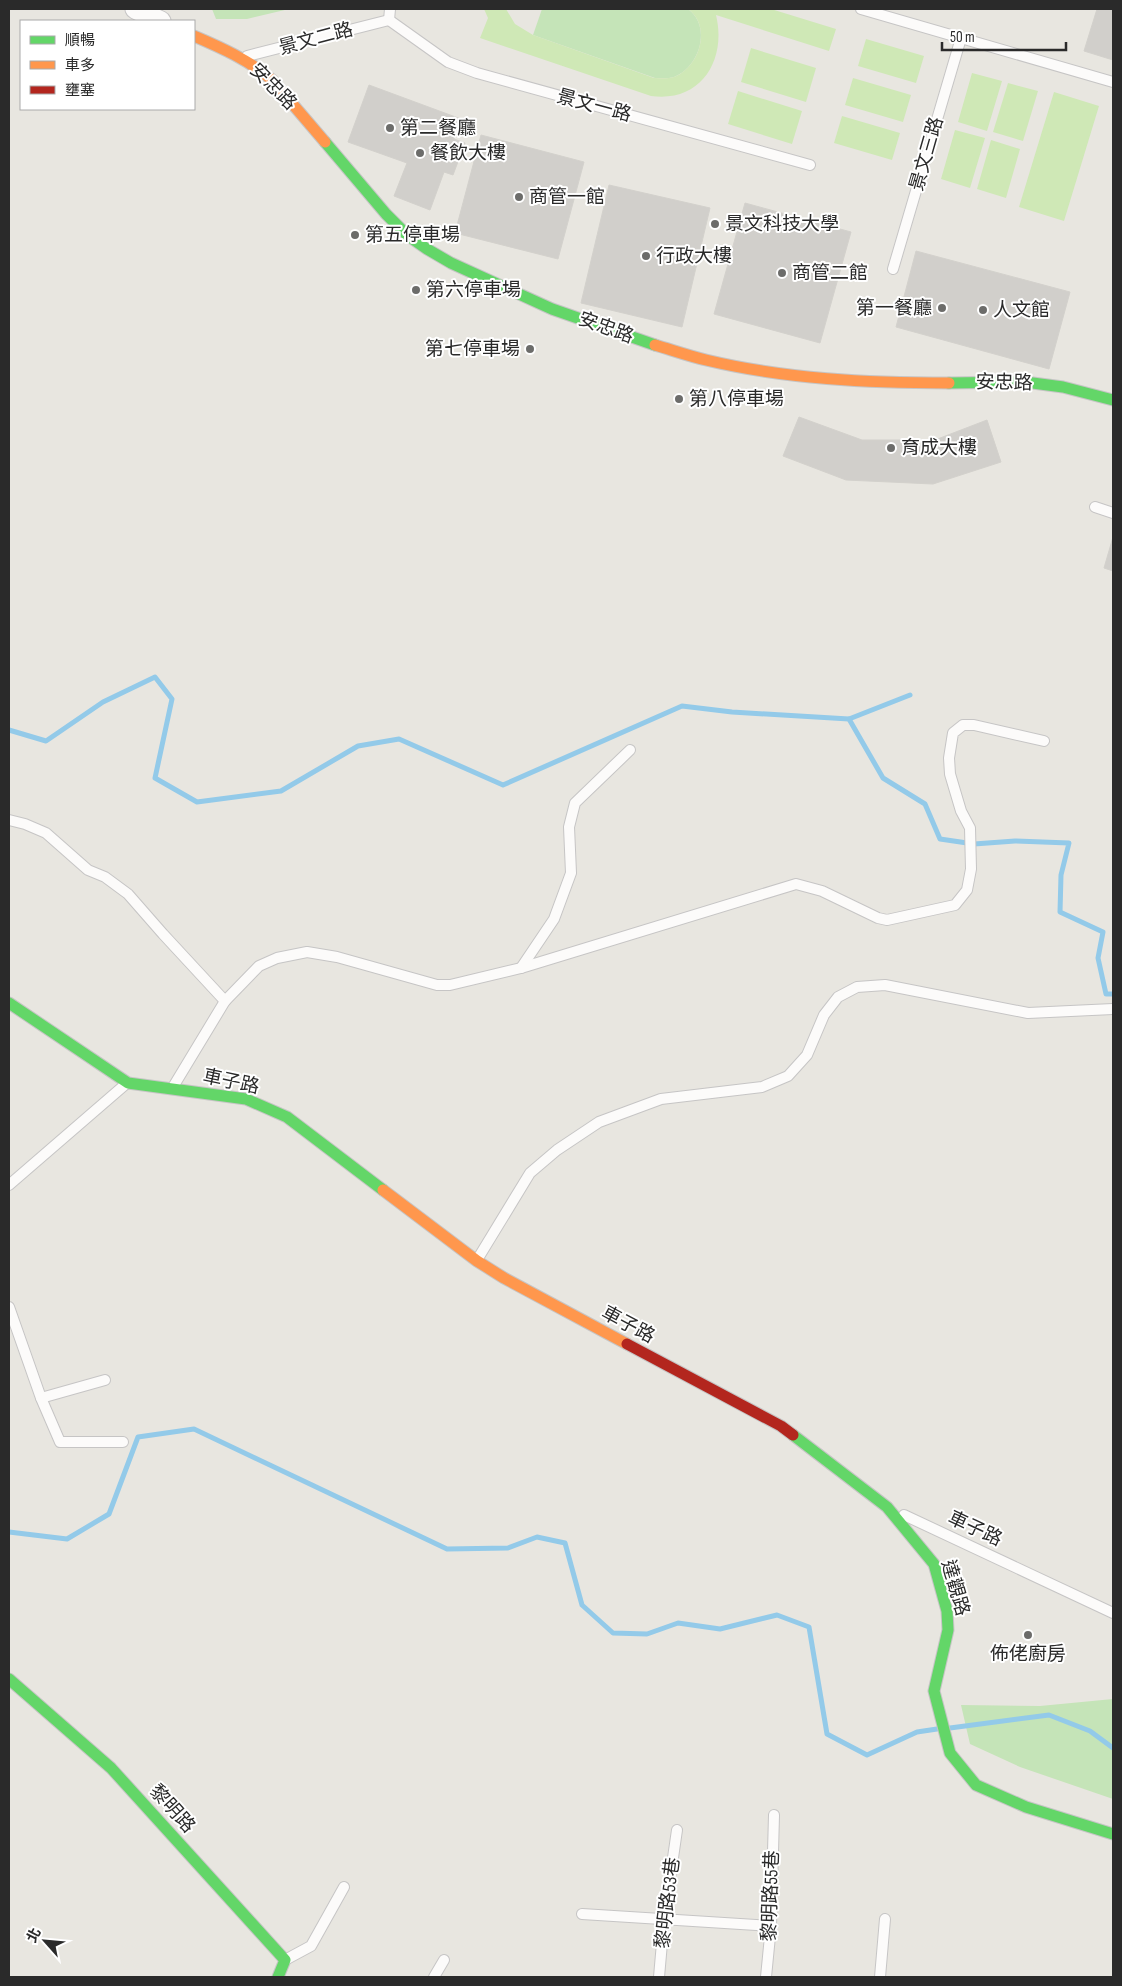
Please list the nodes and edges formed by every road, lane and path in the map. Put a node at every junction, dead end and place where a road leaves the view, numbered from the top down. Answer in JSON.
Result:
{"nodes":[{"id":1,"x":135,"y":9,"type":"edge"},
{"id":2,"x":390,"y":9,"type":"edge"},
{"id":3,"x":861,"y":9,"type":"edge"},
{"id":4,"x":159,"y":20,"type":"edge"},
{"id":5,"x":389,"y":20,"type":"junction"},
{"id":6,"x":195,"y":36,"type":"edge"},
{"id":7,"x":960,"y":38,"type":"junction"},
{"id":8,"x":243,"y":57,"type":"junction"},
{"id":9,"x":1113,"y":82,"type":"edge"},
{"id":10,"x":810,"y":165,"type":"dead end"},
{"id":11,"x":893,"y":269,"type":"dead end"},
{"id":12,"x":1113,"y":400,"type":"edge"},
{"id":13,"x":1095,"y":507,"type":"dead end"},
{"id":14,"x":1113,"y":512,"type":"edge"},
{"id":15,"x":1044,"y":741,"type":"dead end"},
{"id":16,"x":630,"y":750,"type":"dead end"},
{"id":17,"x":9,"y":820,"type":"edge"},
{"id":18,"x":521,"y":968,"type":"junction"},
{"id":19,"x":225,"y":1001,"type":"junction"},
{"id":20,"x":9,"y":1003,"type":"edge"},
{"id":21,"x":1113,"y":1009,"type":"edge"},
{"id":22,"x":128,"y":1083,"type":"junction"},
{"id":23,"x":173,"y":1088,"type":"junction"},
{"id":24,"x":9,"y":1185,"type":"edge"},
{"id":25,"x":477,"y":1261,"type":"junction"},
{"id":26,"x":9,"y":1307,"type":"edge"},
{"id":27,"x":105,"y":1380,"type":"dead end"},
{"id":28,"x":41,"y":1398,"type":"junction"},
{"id":29,"x":123,"y":1442,"type":"dead end"},
{"id":30,"x":887,"y":1507,"type":"junction"},
{"id":31,"x":1113,"y":1613,"type":"edge"},
{"id":32,"x":9,"y":1679,"type":"edge"},
{"id":33,"x":774,"y":1815,"type":"dead end"},
{"id":34,"x":678,"y":1830,"type":"dead end"},
{"id":35,"x":1113,"y":1834,"type":"edge"},
{"id":36,"x":344,"y":1887,"type":"dead end"},
{"id":37,"x":582,"y":1914,"type":"dead end"},
{"id":38,"x":885,"y":1919,"type":"dead end"},
{"id":39,"x":664,"y":1920,"type":"junction"},
{"id":40,"x":770,"y":1926,"type":"junction"},
{"id":41,"x":285,"y":1960,"type":"junction"},
{"id":42,"x":444,"y":1960,"type":"dead end"},
{"id":43,"x":278,"y":1977,"type":"edge"},
{"id":44,"x":434,"y":1977,"type":"edge"},
{"id":45,"x":659,"y":1977,"type":"edge"},
{"id":46,"x":766,"y":1977,"type":"edge"},
{"id":47,"x":880,"y":1977,"type":"edge"}],
"edges":[{"from":1,"to":4,"type":"street"},
{"from":2,"to":5,"type":"lane"},
{"from":3,"to":7,"type":"lane"},
{"from":5,"to":8,"type":"lane","name":"景文二路"},
{"from":5,"to":10,"type":"lane","name":"景文一路"},
{"from":6,"to":8,"type":"street","name":"安忠路"},
{"from":7,"to":9,"type":"lane"},
{"from":7,"to":11,"type":"lane","name":"景文三路"},
{"from":8,"to":12,"type":"street","name":"安忠路"},
{"from":13,"to":14,"type":"lane"},
{"from":15,"to":18,"type":"lane"},
{"from":16,"to":18,"type":"lane"},
{"from":17,"to":19,"type":"lane"},
{"from":18,"to":19,"type":"lane"},
{"from":19,"to":23,"type":"lane"},
{"from":20,"to":22,"type":"street","name":"車子路"},
{"from":21,"to":25,"type":"lane"},
{"from":22,"to":23,"type":"street","name":"車子路"},
{"from":22,"to":24,"type":"lane"},
{"from":23,"to":25,"type":"street","name":"車子路"},
{"from":25,"to":30,"type":"street","name":"車子路"},
{"from":26,"to":28,"type":"lane"},
{"from":27,"to":28,"type":"lane"},
{"from":28,"to":29,"type":"lane"},
{"from":30,"to":31,"type":"lane","name":"車子路"},
{"from":30,"to":35,"type":"street","name":"達觀路"},
{"from":32,"to":41,"type":"street","name":"黎明路"},
{"from":33,"to":40,"type":"lane","name":"黎明路55巷"},
{"from":34,"to":39,"type":"lane","name":"黎明路53巷"},
{"from":36,"to":41,"type":"lane"},
{"from":37,"to":39,"type":"lane"},
{"from":38,"to":47,"type":"lane"},
{"from":39,"to":40,"type":"lane"},
{"from":39,"to":45,"type":"lane","name":"黎明路53巷"},
{"from":40,"to":46,"type":"lane","name":"黎明路55巷"},
{"from":41,"to":43,"type":"street"},
{"from":42,"to":44,"type":"lane"}]}
